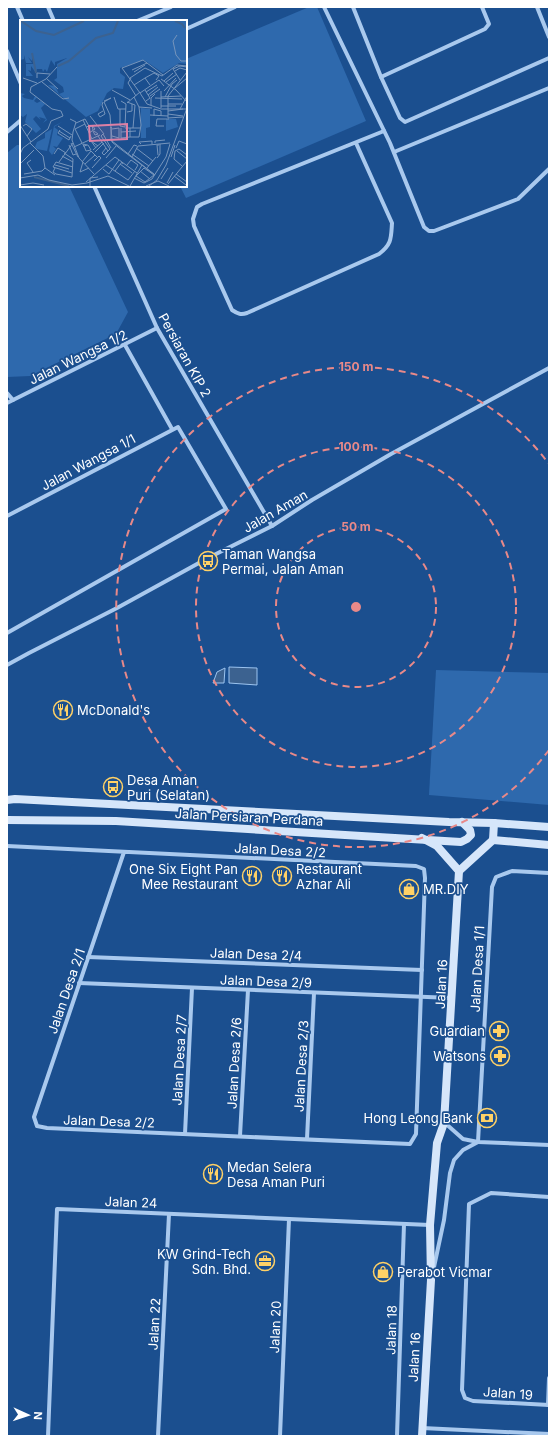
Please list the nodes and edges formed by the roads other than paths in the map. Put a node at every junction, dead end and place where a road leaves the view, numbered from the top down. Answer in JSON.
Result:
{"nodes":[{"id":1,"x":18,"y":7,"type":"edge"},
{"id":2,"x":48,"y":7,"type":"edge"},
{"id":3,"x":171,"y":7,"type":"edge"},
{"id":4,"x":235,"y":7,"type":"edge"},
{"id":5,"x":324,"y":7,"type":"edge"},
{"id":6,"x":353,"y":7,"type":"edge"},
{"id":7,"x":482,"y":7,"type":"edge"},
{"id":8,"x":536,"y":7,"type":"edge"},
{"id":9,"x":23,"y":20,"type":"edge"},
{"id":10,"x":54,"y":20,"type":"edge"},
{"id":11,"x":139,"y":20,"type":"edge"},
{"id":12,"x":187,"y":29,"type":"edge"},
{"id":13,"x":549,"y":37,"type":"edge"},
{"id":14,"x":7,"y":51,"type":"edge"},
{"id":15,"x":549,"y":58,"type":"edge"},
{"id":16,"x":381,"y":77,"type":"junction"},
{"id":17,"x":20,"y":82,"type":"edge"},
{"id":18,"x":549,"y":88,"type":"edge"},
{"id":19,"x":20,"y":121,"type":"edge"},
{"id":20,"x":384,"y":131,"type":"junction"},
{"id":21,"x":7,"y":132,"type":"edge"},
{"id":22,"x":356,"y":143,"type":"junction"},
{"id":23,"x":394,"y":152,"type":"junction"},
{"id":24,"x":549,"y":169,"type":"edge"},
{"id":25,"x":94,"y":187,"type":"edge"},
{"id":26,"x":157,"y":328,"type":"junction"},
{"id":27,"x":125,"y":345,"type":"junction"},
{"id":28,"x":549,"y":368,"type":"edge"},
{"id":29,"x":7,"y":393,"type":"edge"},
{"id":30,"x":13,"y":400,"type":"junction"},
{"id":31,"x":7,"y":403,"type":"edge"},
{"id":32,"x":172,"y":429,"type":"junction"},
{"id":33,"x":7,"y":516,"type":"edge"},
{"id":34,"x":272,"y":526,"type":"junction"},
{"id":35,"x":7,"y":633,"type":"edge"},
{"id":36,"x":7,"y":665,"type":"edge"},
{"id":37,"x":10,"y":799,"type":"edge"},
{"id":38,"x":7,"y":820,"type":"edge"},
{"id":39,"x":462,"y":822,"type":"junction"},
{"id":40,"x":494,"y":823,"type":"junction"},
{"id":41,"x":549,"y":827,"type":"edge"},
{"id":42,"x":422,"y":838,"type":"junction"},
{"id":43,"x":493,"y":840,"type":"junction"},
{"id":44,"x":549,"y":845,"type":"edge"},
{"id":45,"x":7,"y":846,"type":"edge"},
{"id":46,"x":124,"y":852,"type":"junction"},
{"id":47,"x":459,"y":871,"type":"junction"},
{"id":48,"x":549,"y":873,"type":"edge"},
{"id":49,"x":88,"y":957,"type":"junction"},
{"id":50,"x":422,"y":970,"type":"junction"},
{"id":51,"x":79,"y":983,"type":"junction"},
{"id":52,"x":192,"y":988,"type":"junction"},
{"id":53,"x":248,"y":990,"type":"junction"},
{"id":54,"x":314,"y":993,"type":"junction"},
{"id":55,"x":421,"y":997,"type":"junction"},
{"id":56,"x":452,"y":998,"type":"junction"},
{"id":57,"x":444,"y":1123,"type":"junction"},
{"id":58,"x":47,"y":1128,"type":"joint"},
{"id":59,"x":185,"y":1134,"type":"junction"},
{"id":60,"x":240,"y":1136,"type":"junction"},
{"id":61,"x":307,"y":1139,"type":"junction"},
{"id":62,"x":478,"y":1142,"type":"junction"},
{"id":63,"x":549,"y":1145,"type":"edge"},
{"id":64,"x":549,"y":1197,"type":"edge"},
{"id":65,"x":169,"y":1214,"type":"junction"},
{"id":66,"x":289,"y":1219,"type":"junction"},
{"id":67,"x":404,"y":1224,"type":"junction"},
{"id":68,"x":430,"y":1225,"type":"junction"},
{"id":69,"x":431,"y":1280,"type":"junction"},
{"id":70,"x":549,"y":1378,"type":"edge"},
{"id":71,"x":548,"y":1405,"type":"edge"},
{"id":72,"x":422,"y":1432,"type":"edge"},
{"id":73,"x":549,"y":1434,"type":"edge"},
{"id":74,"x":48,"y":1436,"type":"edge"},
{"id":75,"x":158,"y":1436,"type":"edge"},
{"id":76,"x":280,"y":1436,"type":"edge"},
{"id":77,"x":397,"y":1436,"type":"edge"}],
"edges":[{"from":1,"to":9,"type":"street"},
{"from":2,"to":10,"type":"street"},
{"from":3,"to":11,"type":"street"},
{"from":4,"to":12,"type":"street"},
{"from":5,"to":20,"type":"street"},
{"from":6,"to":16,"type":"street"},
{"from":7,"to":16,"type":"street"},
{"from":8,"to":13,"type":"street"},
{"from":14,"to":17,"type":"street"},
{"from":15,"to":16,"type":"street"},
{"from":18,"to":23,"type":"street"},
{"from":19,"to":21,"type":"street"},
{"from":20,"to":22,"type":"street"},
{"from":20,"to":23,"type":"street"},
{"from":22,"to":22,"type":"street"},
{"from":23,"to":24,"type":"street"},
{"from":25,"to":26,"type":"street","name":"Persiaran KIP 2"},
{"from":26,"to":27,"type":"street","name":"Jalan Wangsa 1/2"},
{"from":26,"to":34,"type":"street","name":"Persiaran KIP 2"},
{"from":27,"to":30,"type":"street","name":"Jalan Wangsa 1/2"},
{"from":27,"to":32,"type":"street"},
{"from":28,"to":34,"type":"street","name":"Jalan Aman"},
{"from":29,"to":30,"type":"street"},
{"from":30,"to":31,"type":"street","name":"Jalan Wangsa 1/2"},
{"from":32,"to":33,"type":"street","name":"Jalan Wangsa 1/1"},
{"from":32,"to":35,"type":"street","name":"Jalan Wangsa 1/1"},
{"from":34,"to":36,"type":"street","name":"Jalan Aman"},
{"from":37,"to":39,"type":"main road","name":"Jalan Persiaran Perdana"},
{"from":38,"to":42,"type":"main road","name":"Jalan Persiaran Perdana"},
{"from":39,"to":40,"type":"main road","name":"Jalan Persiaran Perdana"},
{"from":39,"to":42,"type":"main road","name":"Jalan Persiaran Perdana"},
{"from":40,"to":41,"type":"main road","name":"Jalan Persiaran Perdana"},
{"from":40,"to":43,"type":"main road"},
{"from":42,"to":47,"type":"main road"},
{"from":43,"to":44,"type":"main road"},
{"from":43,"to":47,"type":"main road"},
{"from":45,"to":46,"type":"street","name":"Jalan Desa 2/2"},
{"from":46,"to":49,"type":"street","name":"Jalan Desa 2/1"},
{"from":46,"to":50,"type":"street","name":"Jalan Desa 2/2"},
{"from":47,"to":56,"type":"main road","name":"Jalan 16"},
{"from":48,"to":62,"type":"street","name":"Jalan Desa 1/1"},
{"from":49,"to":50,"type":"street","name":"Jalan Desa 2/4"},
{"from":49,"to":51,"type":"street","name":"Jalan Desa 2/1"},
{"from":50,"to":55,"type":"street","name":"Jalan Desa 2/2"},
{"from":51,"to":52,"type":"street","name":"Jalan Desa 2/9"},
{"from":51,"to":58,"type":"street","name":"Jalan Desa 2/1"},
{"from":52,"to":53,"type":"street","name":"Jalan Desa 2/9"},
{"from":52,"to":59,"type":"street","name":"Jalan Desa 2/7"},
{"from":53,"to":54,"type":"street","name":"Jalan Desa 2/9"},
{"from":53,"to":60,"type":"street","name":"Jalan Desa 2/6"},
{"from":54,"to":55,"type":"street","name":"Jalan Desa 2/9"},
{"from":54,"to":61,"type":"street","name":"Jalan Desa 2/3"},
{"from":55,"to":56,"type":"street","name":"Jalan Desa 2/9"},
{"from":55,"to":61,"type":"street","name":"Jalan Desa 2/2"},
{"from":56,"to":57,"type":"main road","name":"Jalan 16"},
{"from":57,"to":62,"type":"street"},
{"from":57,"to":68,"type":"main road","name":"Jalan 16"},
{"from":58,"to":59,"type":"street","name":"Jalan Desa 2/2"},
{"from":59,"to":60,"type":"street","name":"Jalan Desa 2/2"},
{"from":60,"to":61,"type":"street","name":"Jalan Desa 2/2"},
{"from":62,"to":63,"type":"street"},
{"from":62,"to":69,"type":"street","name":"Jalan 16"},
{"from":64,"to":71,"type":"street","name":"Jalan 19"},
{"from":65,"to":66,"type":"street","name":"Jalan 24"},
{"from":65,"to":74,"type":"street","name":"Jalan 24"},
{"from":65,"to":75,"type":"street","name":"Jalan 22"},
{"from":66,"to":67,"type":"street","name":"Jalan 24"},
{"from":66,"to":76,"type":"street","name":"Jalan 20"},
{"from":67,"to":68,"type":"street","name":"Jalan 24"},
{"from":67,"to":77,"type":"street","name":"Jalan 18"},
{"from":68,"to":69,"type":"main road","name":"Jalan 16"},
{"from":69,"to":72,"type":"main road","name":"Jalan 16"},
{"from":70,"to":71,"type":"street"},
{"from":72,"to":73,"type":"street"}]}
